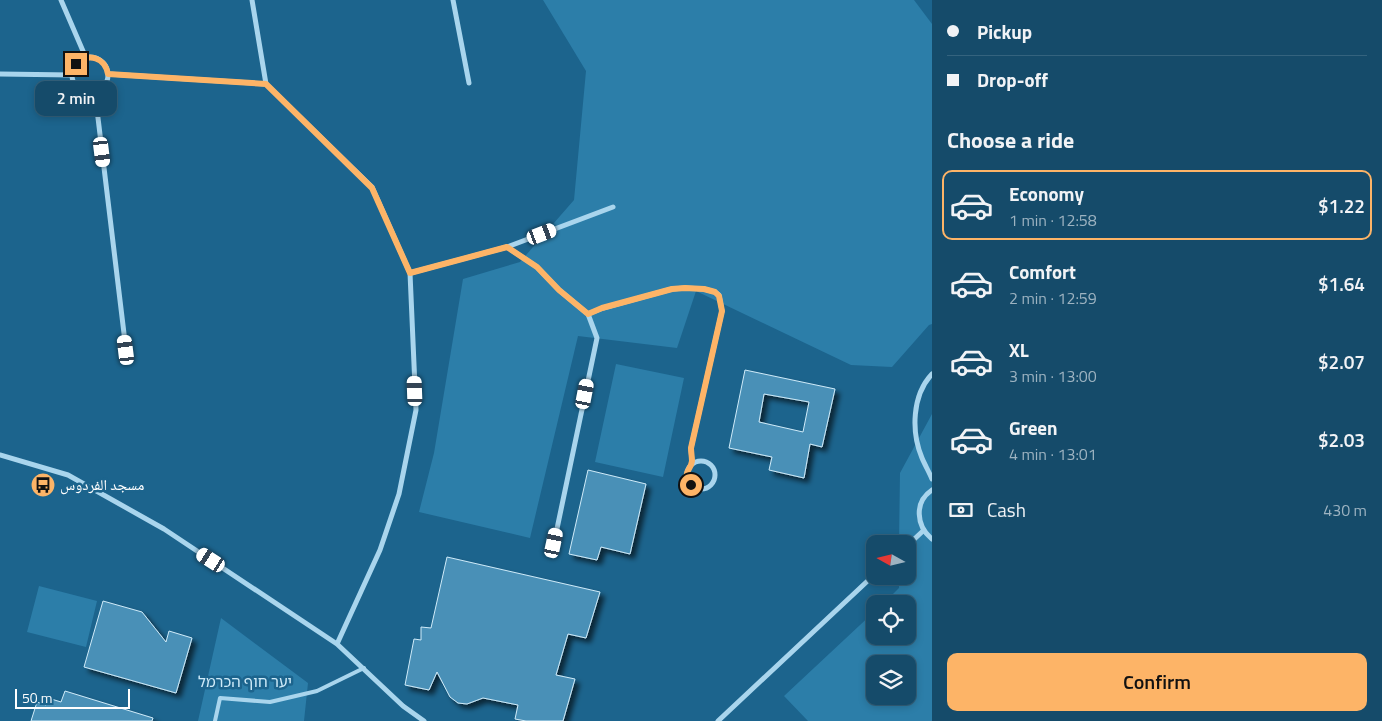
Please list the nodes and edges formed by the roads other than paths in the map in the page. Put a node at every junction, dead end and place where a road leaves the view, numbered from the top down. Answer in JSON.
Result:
{"nodes":[{"id":1,"x":61,"y":0,"type":"edge"},
{"id":2,"x":252,"y":0,"type":"edge"},
{"id":3,"x":453,"y":0,"type":"edge"},
{"id":4,"x":86,"y":58,"type":"junction"},
{"id":5,"x":0,"y":74,"type":"edge"},
{"id":6,"x":108,"y":74,"type":"junction"},
{"id":7,"x":72,"y":75,"type":"junction"},
{"id":8,"x":469,"y":83,"type":"dead end"},
{"id":9,"x":266,"y":84,"type":"junction"},
{"id":10,"x":95,"y":93,"type":"junction"},
{"id":11,"x":613,"y":207,"type":"dead end"},
{"id":12,"x":507,"y":247,"type":"junction"},
{"id":13,"x":410,"y":273,"type":"junction"},
{"id":14,"x":588,"y":314,"type":"junction"},
{"id":15,"x":126,"y":350,"type":"dead end"},
{"id":16,"x":932,"y":374,"type":"edge"},
{"id":17,"x":0,"y":455,"type":"edge"},
{"id":18,"x":692,"y":463,"type":"junction"},
{"id":19,"x":932,"y":479,"type":"edge"},
{"id":20,"x":932,"y":490,"type":"edge"},
{"id":21,"x":924,"y":530,"type":"junction"},
{"id":22,"x":916,"y":538,"type":"edge"},
{"id":23,"x":932,"y":538,"type":"edge"},
{"id":24,"x":554,"y":543,"type":"dead end"},
{"id":25,"x":866,"y":582,"type":"edge"},
{"id":26,"x":337,"y":644,"type":"junction"},
{"id":27,"x":364,"y":668,"type":"junction"},
{"id":28,"x":215,"y":721,"type":"edge"},
{"id":29,"x":424,"y":721,"type":"edge"},
{"id":30,"x":718,"y":721,"type":"edge"}],
"edges":[{"from":1,"to":4,"type":"street"},
{"from":2,"to":9,"type":"street"},
{"from":3,"to":8,"type":"street"},
{"from":4,"to":6,"type":"street"},
{"from":4,"to":7,"type":"street"},
{"from":5,"to":7,"type":"street"},
{"from":6,"to":9,"type":"street"},
{"from":6,"to":10,"type":"street"},
{"from":7,"to":10,"type":"street"},
{"from":9,"to":13,"type":"street"},
{"from":10,"to":15,"type":"street"},
{"from":11,"to":12,"type":"street"},
{"from":12,"to":13,"type":"street"},
{"from":12,"to":14,"type":"street"},
{"from":13,"to":26,"type":"street"},
{"from":14,"to":18,"type":"street"},
{"from":14,"to":24,"type":"street"},
{"from":16,"to":19,"type":"street"},
{"from":17,"to":26,"type":"street"},
{"from":18,"to":18,"type":"street"},
{"from":20,"to":21,"type":"street"},
{"from":21,"to":22,"type":"street"},
{"from":21,"to":23,"type":"street"},
{"from":25,"to":30,"type":"street"},
{"from":26,"to":27,"type":"street"},
{"from":27,"to":28,"type":"lane"},
{"from":27,"to":29,"type":"street"}]}
